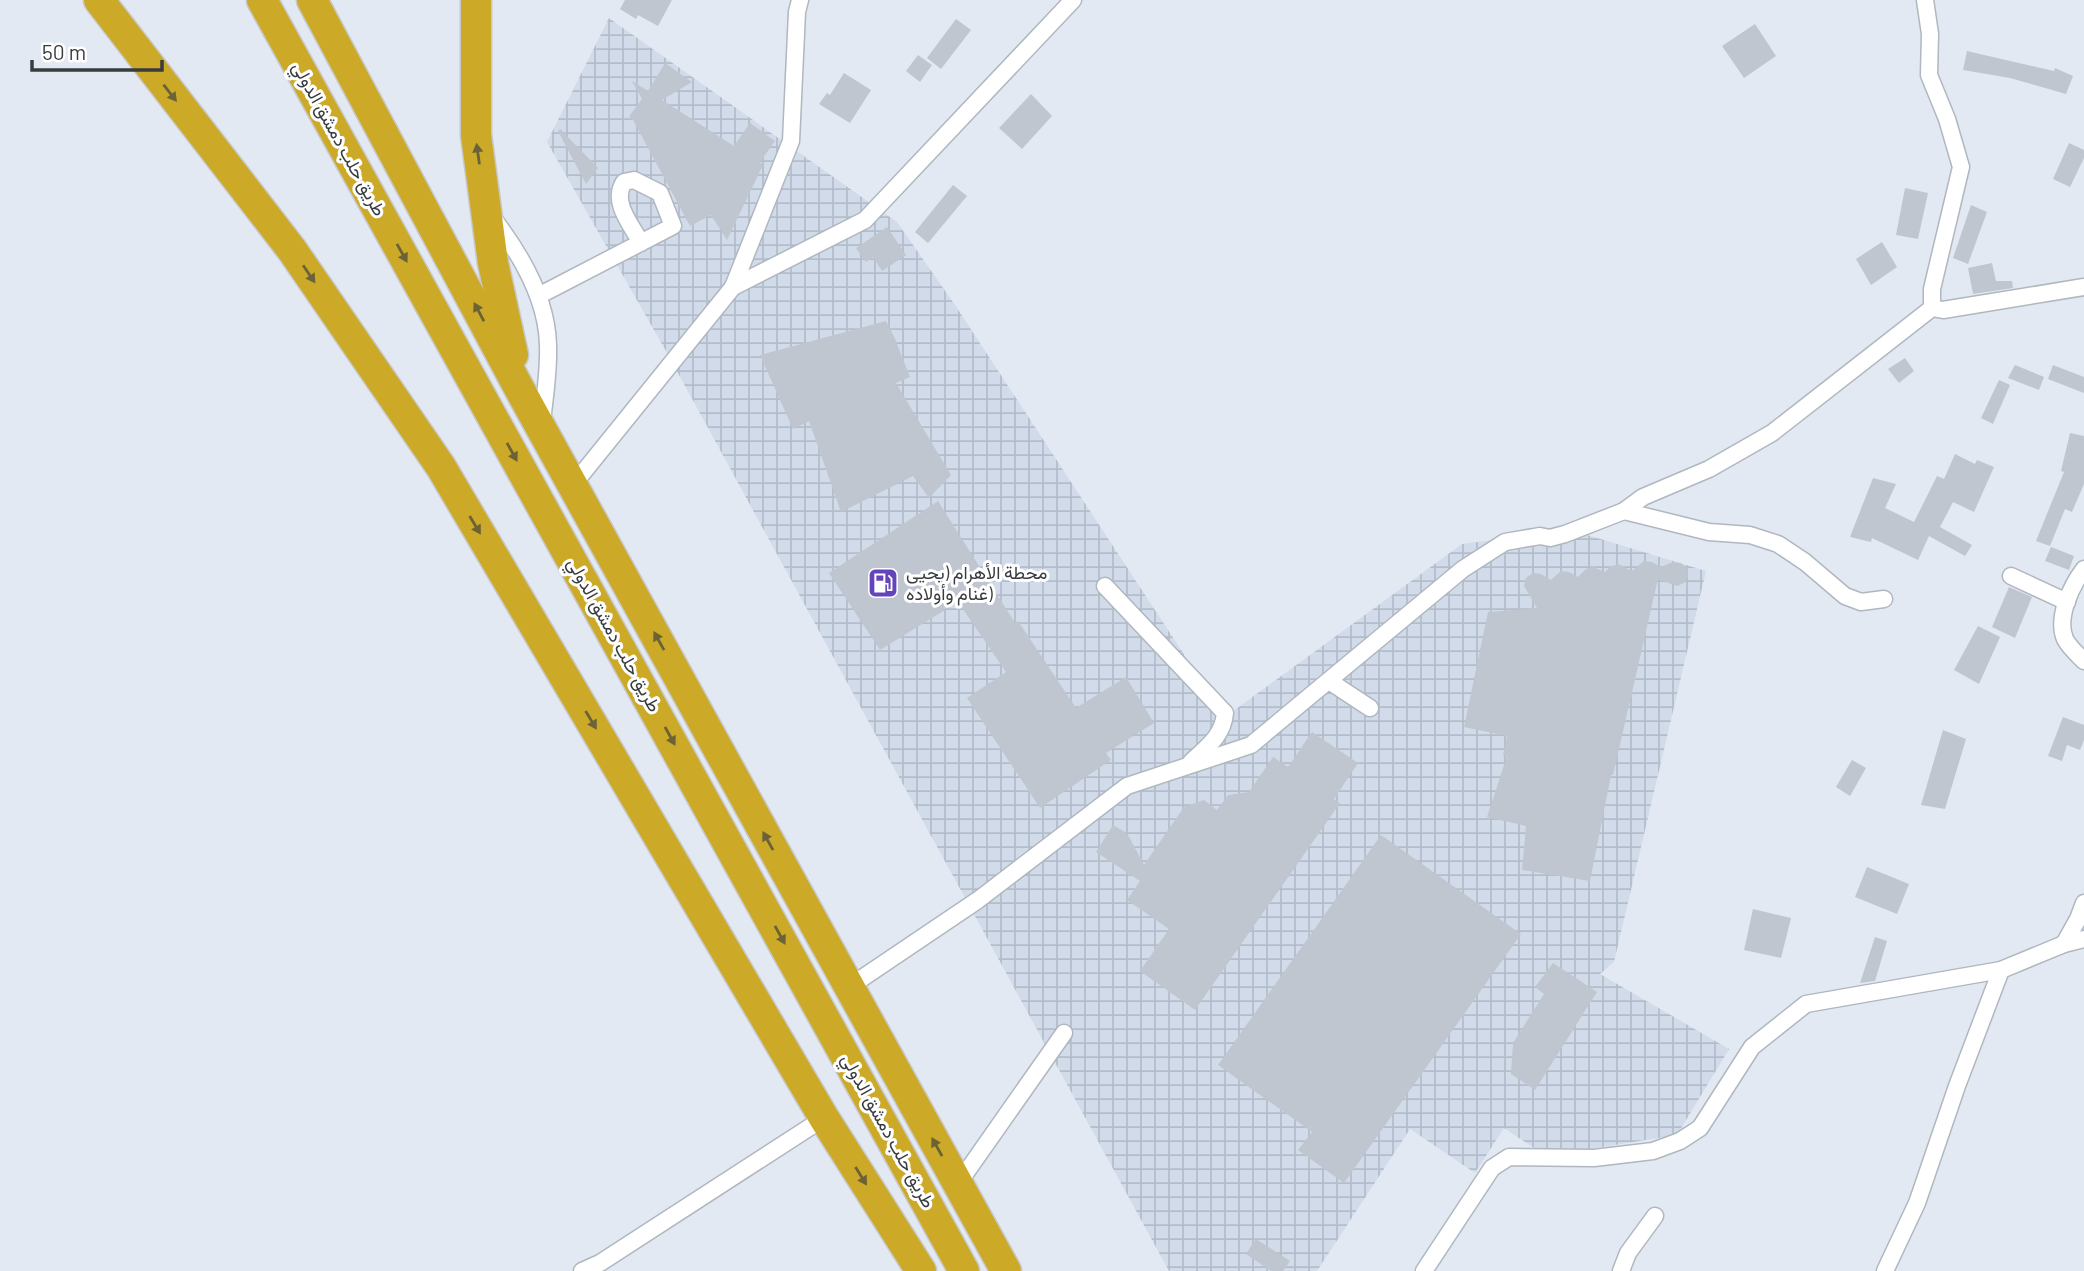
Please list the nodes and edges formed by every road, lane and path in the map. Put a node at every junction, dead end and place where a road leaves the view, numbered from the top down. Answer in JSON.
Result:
{"nodes":[{"id":1,"x":99,"y":0,"type":"edge"},
{"id":2,"x":262,"y":0,"type":"edge"},
{"id":3,"x":312,"y":0,"type":"edge"},
{"id":4,"x":476,"y":0,"type":"edge"},
{"id":5,"x":800,"y":0,"type":"edge"},
{"id":6,"x":1073,"y":0,"type":"edge"},
{"id":7,"x":1925,"y":0,"type":"edge"},
{"id":8,"x":485,"y":209,"type":"junction"},
{"id":9,"x":641,"y":243,"type":"dead end"},
{"id":10,"x":733,"y":287,"type":"junction"},
{"id":11,"x":2084,"y":287,"type":"edge"},
{"id":12,"x":540,"y":295,"type":"junction"},
{"id":13,"x":1932,"y":308,"type":"junction"},
{"id":14,"x":520,"y":390,"type":"junction"},
{"id":15,"x":541,"y":427,"type":"junction"},
{"id":16,"x":573,"y":485,"type":"junction"},
{"id":17,"x":1624,"y":511,"type":"junction"},
{"id":18,"x":2084,"y":569,"type":"edge"},
{"id":19,"x":2011,"y":576,"type":"dead end"},
{"id":20,"x":1105,"y":586,"type":"dead end"},
{"id":21,"x":1884,"y":598,"type":"dead end"},
{"id":22,"x":2067,"y":602,"type":"junction"},
{"id":23,"x":2084,"y":661,"type":"edge"},
{"id":24,"x":1329,"y":681,"type":"junction"},
{"id":25,"x":1370,"y":708,"type":"dead end"},
{"id":26,"x":1187,"y":766,"type":"junction"},
{"id":27,"x":2084,"y":903,"type":"edge"},
{"id":28,"x":2084,"y":939,"type":"edge"},
{"id":29,"x":2064,"y":944,"type":"junction"},
{"id":30,"x":2001,"y":970,"type":"junction"},
{"id":31,"x":849,"y":987,"type":"junction"},
{"id":32,"x":1065,"y":1033,"type":"dead end"},
{"id":33,"x":824,"y":1118,"type":"junction"},
{"id":34,"x":958,"y":1184,"type":"junction"},
{"id":35,"x":1655,"y":1216,"type":"dead end"},
{"id":36,"x":582,"y":1271,"type":"edge"},
{"id":37,"x":921,"y":1271,"type":"edge"},
{"id":38,"x":964,"y":1271,"type":"edge"},
{"id":39,"x":1006,"y":1271,"type":"edge"},
{"id":40,"x":1424,"y":1271,"type":"edge"},
{"id":41,"x":1620,"y":1271,"type":"edge"},
{"id":42,"x":1885,"y":1271,"type":"edge"}],
"edges":[{"from":1,"to":33,"type":"highway","one_way":true},
{"from":2,"to":38,"type":"highway","name":"طريق حلب دمشق الدولي","one_way":true},
{"from":14,"to":3,"type":"highway","name":"طريق حلب دمشق الدولي","one_way":true},
{"from":8,"to":4,"type":"highway","one_way":true},
{"from":5,"to":10,"type":"street"},
{"from":6,"to":10,"type":"street"},
{"from":7,"to":13,"type":"street"},
{"from":8,"to":12,"type":"street"},
{"from":8,"to":14,"type":"highway"},
{"from":9,"to":12,"type":"street"},
{"from":10,"to":16,"type":"street"},
{"from":11,"to":13,"type":"street"},
{"from":12,"to":15,"type":"street"},
{"from":13,"to":17,"type":"street"},
{"from":14,"to":15,"type":"highway","name":"طريق حلب دمشق الدولي"},
{"from":15,"to":16,"type":"highway","name":"طريق حلب دمشق الدولي"},
{"from":31,"to":16,"type":"highway","name":"طريق حلب دمشق الدولي","one_way":true},
{"from":17,"to":21,"type":"street"},
{"from":17,"to":24,"type":"street"},
{"from":18,"to":22,"type":"street"},
{"from":19,"to":22,"type":"street"},
{"from":20,"to":26,"type":"street"},
{"from":22,"to":23,"type":"street"},
{"from":24,"to":25,"type":"street"},
{"from":24,"to":26,"type":"street"},
{"from":26,"to":31,"type":"street"},
{"from":27,"to":29,"type":"street"},
{"from":28,"to":29,"type":"street"},
{"from":29,"to":30,"type":"street"},
{"from":30,"to":40,"type":"street"},
{"from":30,"to":42,"type":"street"},
{"from":34,"to":31,"type":"highway","name":"طريق حلب دمشق الدولي","one_way":true},
{"from":32,"to":34,"type":"street"},
{"from":33,"to":36,"type":"street"},
{"from":33,"to":37,"type":"highway","one_way":true},
{"from":34,"to":39,"type":"highway","name":"طريق حلب دمشق الدولي"},
{"from":35,"to":41,"type":"street"}]}
